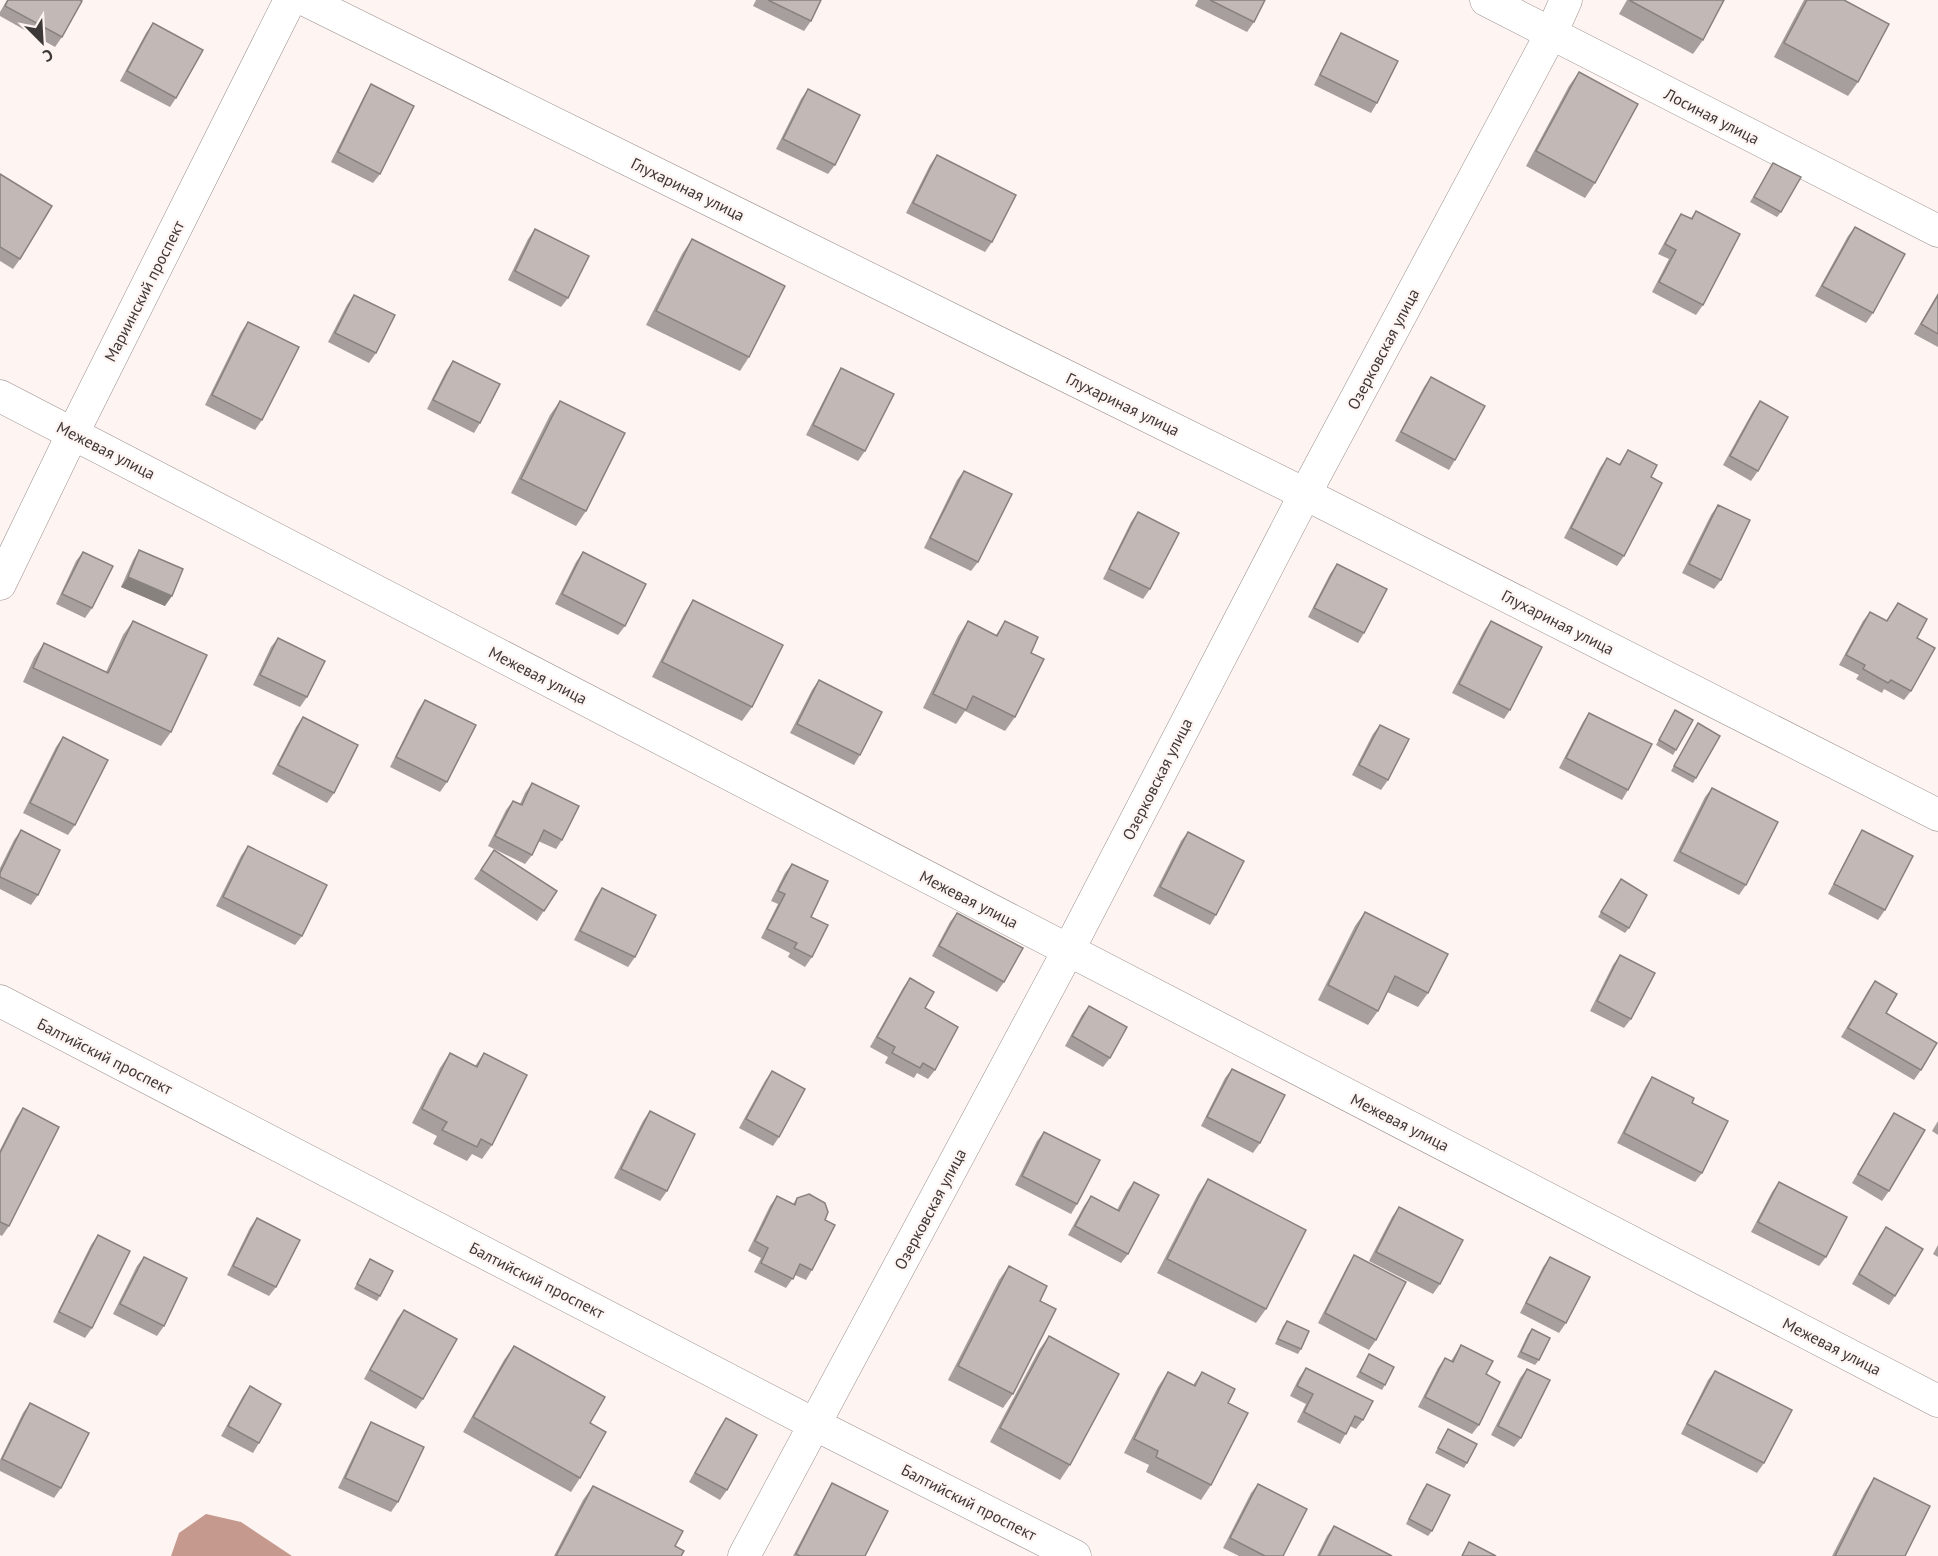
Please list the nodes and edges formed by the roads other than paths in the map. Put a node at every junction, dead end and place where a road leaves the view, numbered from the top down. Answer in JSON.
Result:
{"nodes":[{"id":1,"x":290,"y":0,"type":"edge"},
{"id":2,"x":305,"y":0,"type":"edge"},
{"id":3,"x":1486,"y":0,"type":"edge"},
{"id":4,"x":1566,"y":0,"type":"edge"},
{"id":5,"x":1551,"y":34,"type":"junction"},
{"id":6,"x":1938,"y":231,"type":"edge"},
{"id":7,"x":0,"y":396,"type":"edge"},
{"id":8,"x":73,"y":433,"type":"junction"},
{"id":9,"x":1305,"y":494,"type":"junction"},
{"id":10,"x":0,"y":584,"type":"edge"},
{"id":11,"x":1938,"y":815,"type":"edge"},
{"id":12,"x":1068,"y":951,"type":"junction"},
{"id":13,"x":0,"y":1001,"type":"edge"},
{"id":14,"x":1938,"y":1401,"type":"edge"},
{"id":15,"x":814,"y":1424,"type":"junction"},
{"id":16,"x":744,"y":1556,"type":"edge"},
{"id":17,"x":1074,"y":1556,"type":"edge"}],
"edges":[{"from":1,"to":8,"type":"street","name":"Мариинский проспект"},
{"from":2,"to":9,"type":"street","name":"Глухариная улица"},
{"from":3,"to":5,"type":"street","name":"Лосиная улица"},
{"from":4,"to":5,"type":"street","name":"Озерковская улица"},
{"from":5,"to":6,"type":"street","name":"Лосиная улица"},
{"from":5,"to":9,"type":"street","name":"Озерковская улица"},
{"from":7,"to":8,"type":"street","name":"Межевая улица"},
{"from":8,"to":10,"type":"street","name":"Мариинский проспект"},
{"from":8,"to":12,"type":"street","name":"Межевая улица"},
{"from":9,"to":11,"type":"street","name":"Глухариная улица"},
{"from":9,"to":12,"type":"street","name":"Озерковская улица"},
{"from":12,"to":14,"type":"street","name":"Межевая улица"},
{"from":12,"to":15,"type":"street","name":"Озерковская улица"},
{"from":13,"to":15,"type":"street","name":"Балтийский проспект"},
{"from":15,"to":16,"type":"street","name":"Озерковская улица"},
{"from":15,"to":17,"type":"street","name":"Балтийский проспект"}]}
